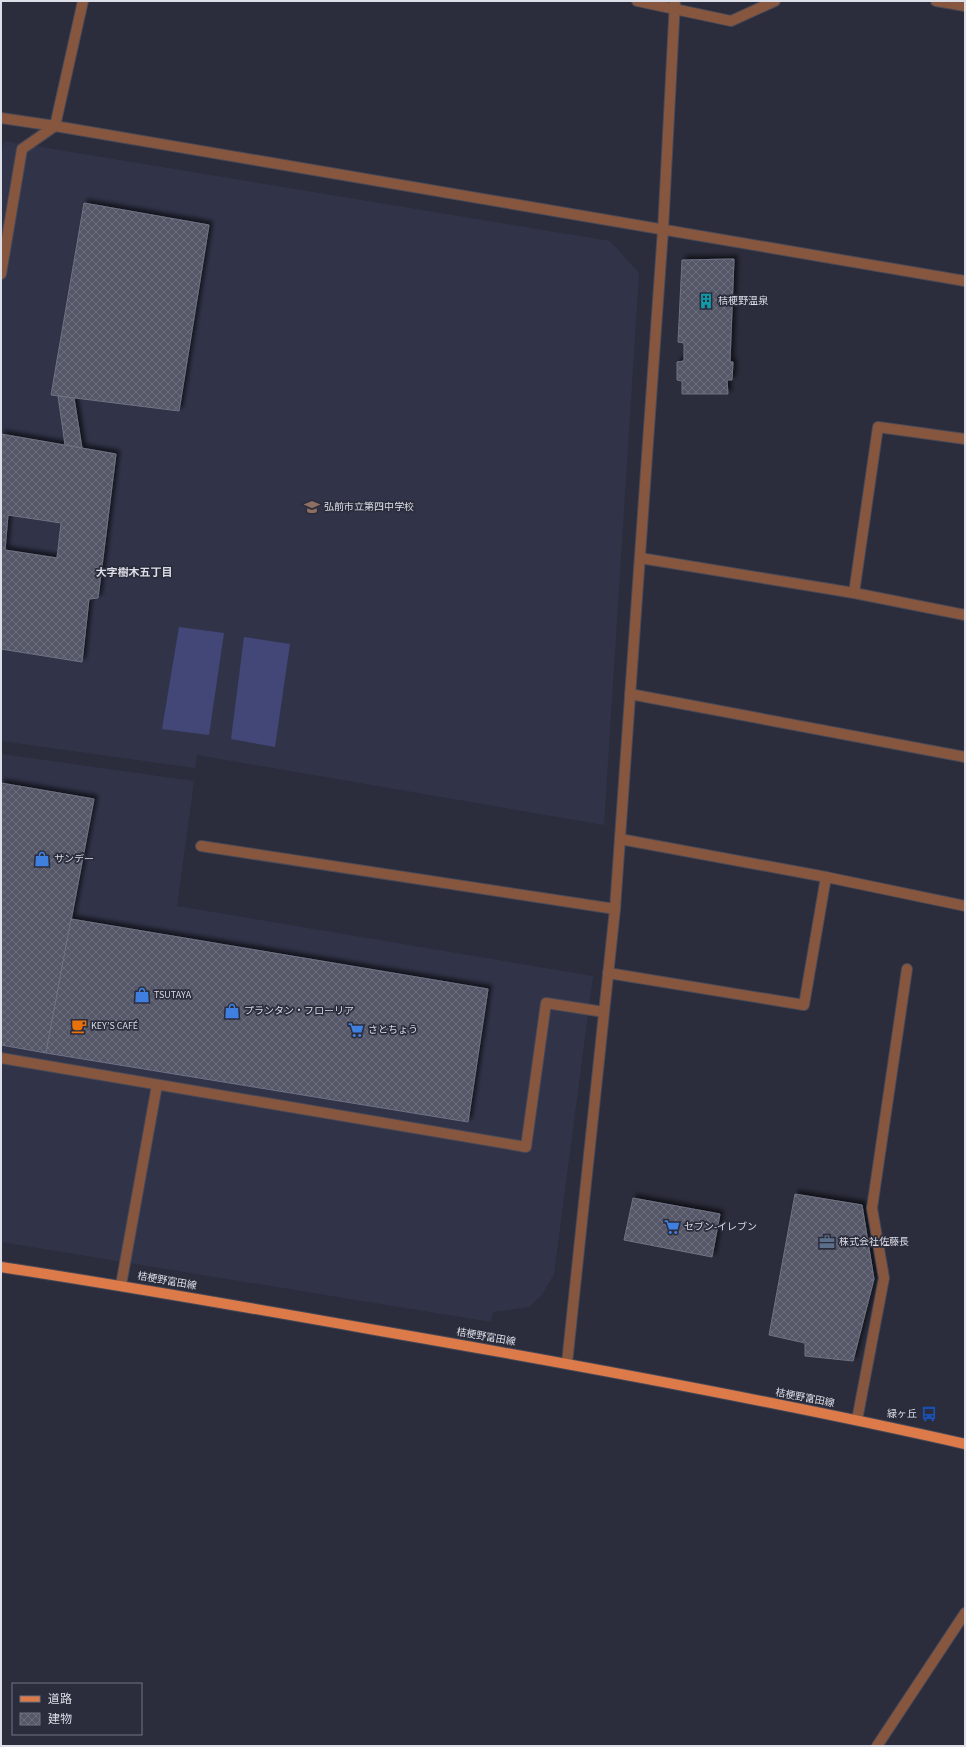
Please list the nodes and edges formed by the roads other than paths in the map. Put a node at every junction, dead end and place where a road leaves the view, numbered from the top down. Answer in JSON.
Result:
{"nodes":[{"id":1,"x":83,"y":1,"type":"edge"},
{"id":2,"x":637,"y":1,"type":"edge"},
{"id":3,"x":775,"y":1,"type":"edge"},
{"id":4,"x":936,"y":1,"type":"edge"},
{"id":5,"x":674,"y":5,"type":"edge"},
{"id":6,"x":965,"y":6,"type":"edge"},
{"id":7,"x":1,"y":118,"type":"edge"},
{"id":8,"x":55,"y":126,"type":"junction"},
{"id":9,"x":663,"y":230,"type":"junction"},
{"id":10,"x":1,"y":274,"type":"edge"},
{"id":11,"x":965,"y":281,"type":"edge"},
{"id":12,"x":965,"y":439,"type":"edge"},
{"id":13,"x":640,"y":558,"type":"junction"},
{"id":14,"x":854,"y":594,"type":"junction"},
{"id":15,"x":965,"y":615,"type":"edge"},
{"id":16,"x":630,"y":694,"type":"junction"},
{"id":17,"x":965,"y":758,"type":"edge"},
{"id":18,"x":620,"y":839,"type":"junction"},
{"id":19,"x":201,"y":846,"type":"dead end"},
{"id":20,"x":826,"y":877,"type":"junction"},
{"id":21,"x":965,"y":906,"type":"edge"},
{"id":22,"x":615,"y":909,"type":"junction"},
{"id":23,"x":907,"y":969,"type":"dead end"},
{"id":24,"x":608,"y":973,"type":"junction"},
{"id":25,"x":604,"y":1012,"type":"junction"},
{"id":26,"x":1,"y":1058,"type":"edge"},
{"id":27,"x":157,"y":1085,"type":"junction"},
{"id":28,"x":1,"y":1267,"type":"edge"},
{"id":29,"x":121,"y":1285,"type":"junction"},
{"id":30,"x":567,"y":1363,"type":"junction"},
{"id":31,"x":857,"y":1420,"type":"junction"},
{"id":32,"x":965,"y":1444,"type":"edge"},
{"id":33,"x":965,"y":1612,"type":"edge"},
{"id":34,"x":877,"y":1746,"type":"edge"}],
"edges":[{"from":1,"to":8,"type":"street"},
{"from":2,"to":5,"type":"street"},
{"from":3,"to":5,"type":"street"},
{"from":4,"to":6,"type":"street"},
{"from":5,"to":9,"type":"street"},
{"from":7,"to":8,"type":"street"},
{"from":8,"to":9,"type":"street"},
{"from":8,"to":10,"type":"street"},
{"from":9,"to":11,"type":"street"},
{"from":9,"to":13,"type":"street"},
{"from":12,"to":14,"type":"street"},
{"from":13,"to":14,"type":"street"},
{"from":13,"to":16,"type":"street"},
{"from":14,"to":15,"type":"street"},
{"from":16,"to":17,"type":"street"},
{"from":16,"to":18,"type":"street"},
{"from":18,"to":20,"type":"street"},
{"from":18,"to":22,"type":"street"},
{"from":19,"to":22,"type":"street"},
{"from":20,"to":21,"type":"street"},
{"from":20,"to":24,"type":"street"},
{"from":22,"to":24,"type":"street"},
{"from":23,"to":31,"type":"street"},
{"from":24,"to":25,"type":"street"},
{"from":25,"to":27,"type":"street"},
{"from":25,"to":30,"type":"street"},
{"from":26,"to":27,"type":"street"},
{"from":27,"to":29,"type":"street"},
{"from":28,"to":29,"type":"main road","name":"桔梗野富田線"},
{"from":29,"to":30,"type":"main road","name":"桔梗野富田線"},
{"from":30,"to":31,"type":"main road","name":"桔梗野富田線"},
{"from":31,"to":32,"type":"main road","name":"桔梗野富田線"},
{"from":33,"to":34,"type":"street"}]}
